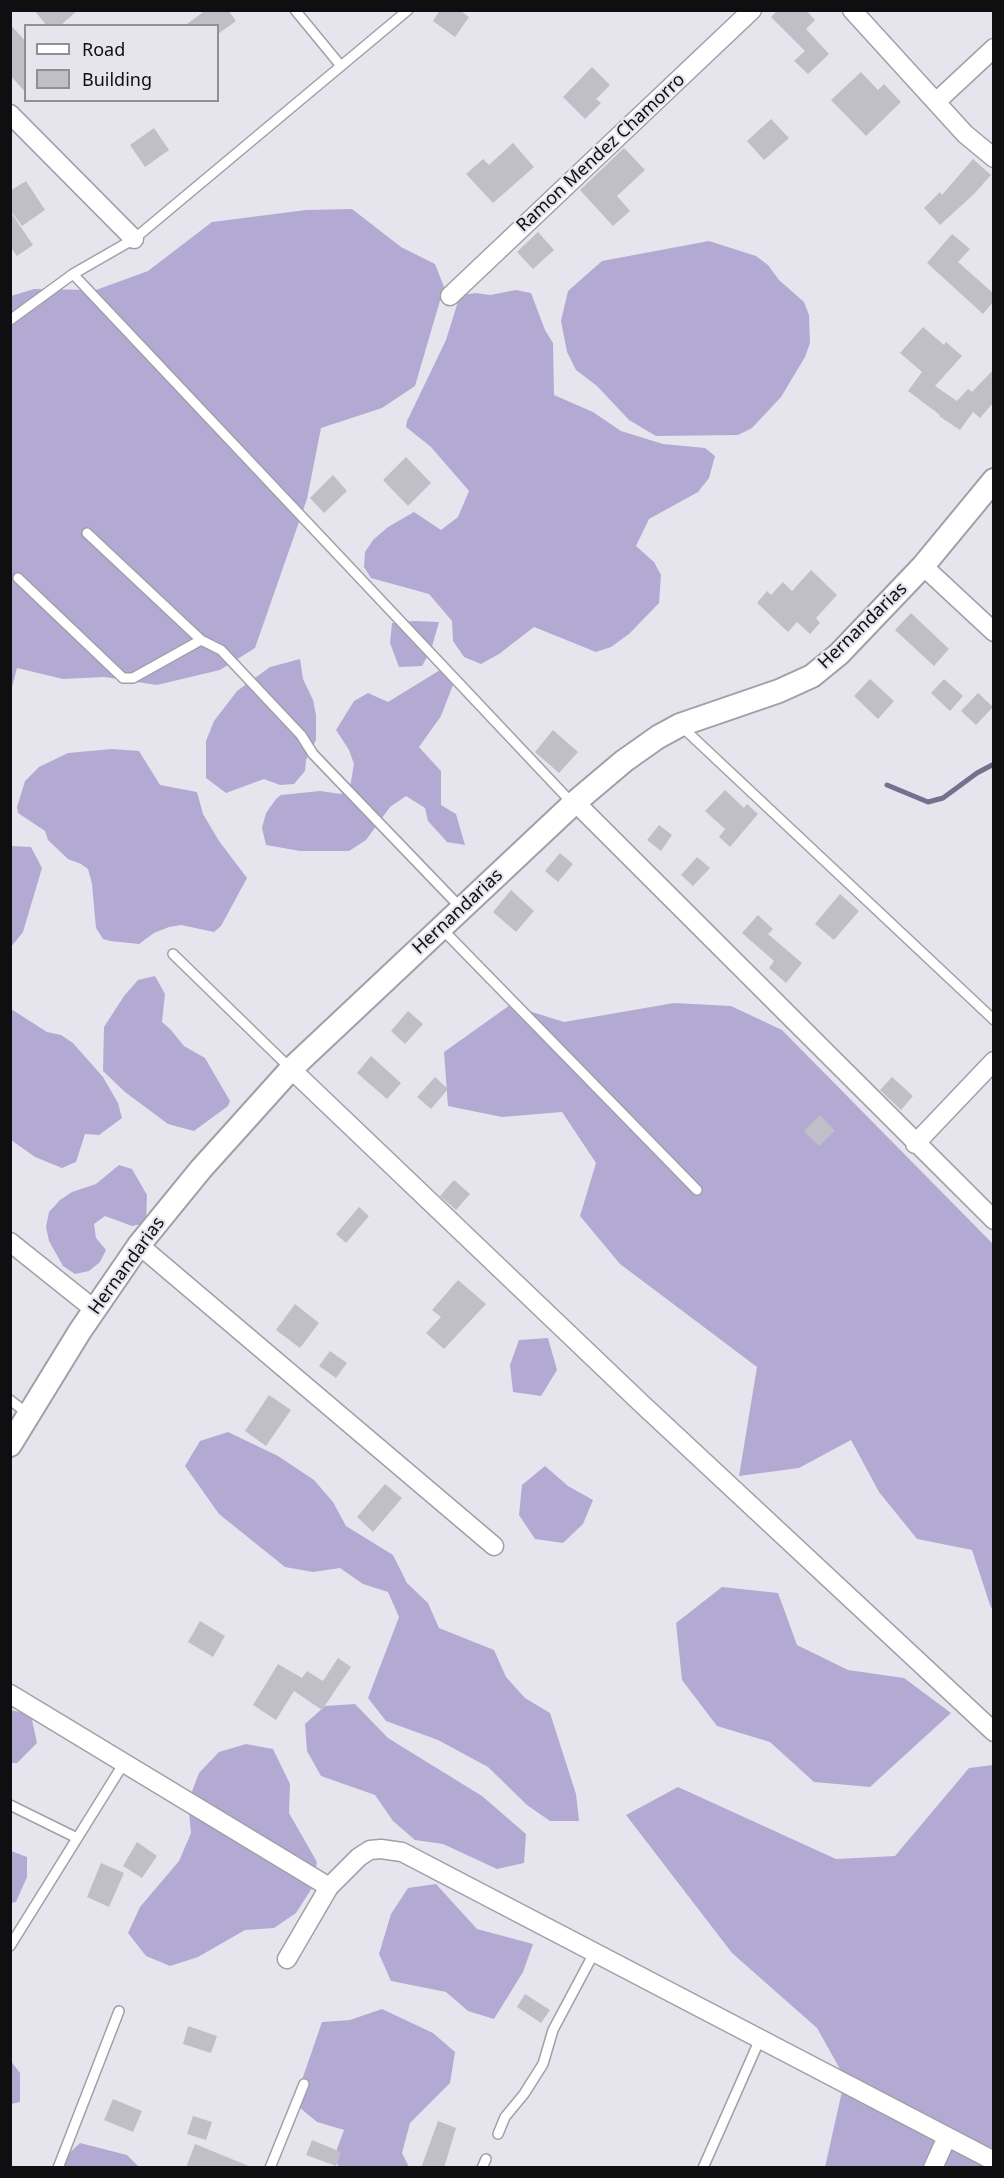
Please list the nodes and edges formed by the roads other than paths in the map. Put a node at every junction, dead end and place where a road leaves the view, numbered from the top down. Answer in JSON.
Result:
{"nodes":[{"id":1,"x":295,"y":10,"type":"edge"},
{"id":2,"x":408,"y":10,"type":"edge"},
{"id":3,"x":752,"y":10,"type":"edge"},
{"id":4,"x":852,"y":10,"type":"edge"},
{"id":5,"x":993,"y":48,"type":"edge"},
{"id":6,"x":341,"y":66,"type":"junction"},
{"id":7,"x":936,"y":102,"type":"junction"},
{"id":8,"x":10,"y":114,"type":"edge"},
{"id":9,"x":993,"y":158,"type":"edge"},
{"id":10,"x":134,"y":238,"type":"junction"},
{"id":11,"x":73,"y":273,"type":"junction"},
{"id":12,"x":450,"y":296,"type":"dead end"},
{"id":13,"x":10,"y":320,"type":"edge"},
{"id":14,"x":993,"y":480,"type":"edge"},
{"id":15,"x":87,"y":533,"type":"dead end"},
{"id":16,"x":923,"y":566,"type":"junction"},
{"id":17,"x":18,"y":578,"type":"dead end"},
{"id":18,"x":993,"y":632,"type":"edge"},
{"id":19,"x":201,"y":640,"type":"junction"},
{"id":20,"x":680,"y":725,"type":"junction"},
{"id":21,"x":574,"y":803,"type":"junction"},
{"id":22,"x":462,"y":909,"type":"junction"},
{"id":23,"x":441,"y":928,"type":"junction"},
{"id":24,"x":172,"y":954,"type":"dead end"},
{"id":25,"x":993,"y":1020,"type":"edge"},
{"id":26,"x":993,"y":1061,"type":"edge"},
{"id":27,"x":291,"y":1069,"type":"junction"},
{"id":28,"x":915,"y":1144,"type":"junction"},
{"id":29,"x":697,"y":1190,"type":"dead end"},
{"id":30,"x":993,"y":1220,"type":"edge"},
{"id":31,"x":10,"y":1242,"type":"edge"},
{"id":32,"x":139,"y":1245,"type":"junction"},
{"id":33,"x":94,"y":1310,"type":"junction"},
{"id":34,"x":10,"y":1400,"type":"edge"},
{"id":35,"x":28,"y":1414,"type":"junction"},
{"id":36,"x":10,"y":1445,"type":"edge"},
{"id":37,"x":494,"y":1546,"type":"dead end"},
{"id":38,"x":10,"y":1694,"type":"edge"},
{"id":39,"x":993,"y":1732,"type":"edge"},
{"id":40,"x":124,"y":1763,"type":"junction"},
{"id":41,"x":10,"y":1805,"type":"edge"},
{"id":42,"x":77,"y":1838,"type":"junction"},
{"id":43,"x":329,"y":1887,"type":"junction"},
{"id":44,"x":10,"y":1946,"type":"edge"},
{"id":45,"x":594,"y":1953,"type":"junction"},
{"id":46,"x":287,"y":1959,"type":"dead end"},
{"id":47,"x":119,"y":2011,"type":"dead end"},
{"id":48,"x":760,"y":2039,"type":"junction"},
{"id":49,"x":304,"y":2085,"type":"dead end"},
{"id":50,"x":498,"y":2134,"type":"dead end"},
{"id":51,"x":947,"y":2137,"type":"junction"},
{"id":52,"x":993,"y":2161,"type":"edge"},
{"id":53,"x":58,"y":2168,"type":"edge"},
{"id":54,"x":270,"y":2168,"type":"edge"},
{"id":55,"x":703,"y":2168,"type":"edge"},
{"id":56,"x":933,"y":2168,"type":"edge"}],
"edges":[{"from":1,"to":6,"type":"lane"},
{"from":2,"to":6,"type":"lane"},
{"from":3,"to":12,"type":"street","name":"Ramon Mendez Chamorro"},
{"from":4,"to":7,"type":"street"},
{"from":5,"to":7,"type":"street"},
{"from":6,"to":10,"type":"lane"},
{"from":7,"to":9,"type":"street"},
{"from":8,"to":10,"type":"street"},
{"from":10,"to":11,"type":"lane"},
{"from":11,"to":13,"type":"lane"},
{"from":11,"to":21,"type":"lane"},
{"from":14,"to":16,"type":"street","name":"Hernandarias"},
{"from":15,"to":19,"type":"lane"},
{"from":16,"to":18,"type":"street"},
{"from":16,"to":20,"type":"street","name":"Hernandarias"},
{"from":17,"to":19,"type":"lane"},
{"from":19,"to":22,"type":"lane"},
{"from":20,"to":21,"type":"street","name":"Hernandarias"},
{"from":20,"to":25,"type":"lane"},
{"from":21,"to":22,"type":"street","name":"Hernandarias"},
{"from":21,"to":28,"type":"street"},
{"from":22,"to":23,"type":"street","name":"Hernandarias"},
{"from":23,"to":27,"type":"street","name":"Hernandarias"},
{"from":23,"to":29,"type":"lane"},
{"from":24,"to":27,"type":"lane"},
{"from":26,"to":28,"type":"street"},
{"from":27,"to":32,"type":"street","name":"Hernandarias"},
{"from":27,"to":39,"type":"street"},
{"from":28,"to":30,"type":"street"},
{"from":31,"to":33,"type":"street"},
{"from":32,"to":33,"type":"street","name":"Hernandarias"},
{"from":32,"to":37,"type":"street"},
{"from":33,"to":35,"type":"street","name":"Hernandarias"},
{"from":34,"to":35,"type":"lane"},
{"from":35,"to":36,"type":"street","name":"Hernandarias"},
{"from":38,"to":40,"type":"street"},
{"from":40,"to":42,"type":"lane"},
{"from":40,"to":43,"type":"street"},
{"from":41,"to":42,"type":"lane"},
{"from":42,"to":44,"type":"lane"},
{"from":43,"to":45,"type":"street"},
{"from":43,"to":46,"type":"street"},
{"from":45,"to":48,"type":"street"},
{"from":45,"to":50,"type":"lane"},
{"from":47,"to":53,"type":"lane"},
{"from":48,"to":51,"type":"street"},
{"from":48,"to":55,"type":"lane"},
{"from":49,"to":54,"type":"lane"},
{"from":51,"to":52,"type":"street"},
{"from":51,"to":56,"type":"street"}]}
